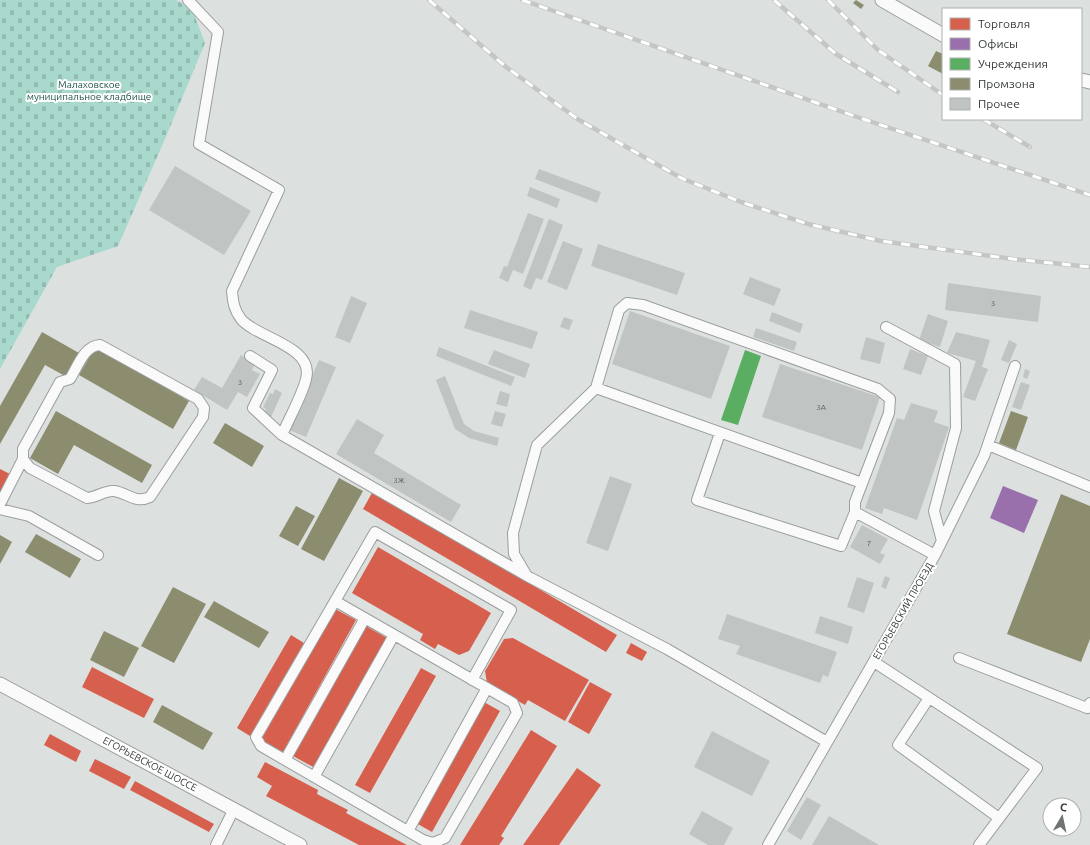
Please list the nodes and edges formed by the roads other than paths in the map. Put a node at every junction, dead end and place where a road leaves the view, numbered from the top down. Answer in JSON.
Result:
{"nodes":[{"id":1,"x":188,"y":0,"type":"edge"},
{"id":2,"x":882,"y":0,"type":"edge"},
{"id":3,"x":942,"y":34,"type":"edge"},
{"id":4,"x":886,"y":327,"type":"dead end"},
{"id":5,"x":250,"y":356,"type":"dead end"},
{"id":6,"x":1015,"y":366,"type":"dead end"},
{"id":7,"x":596,"y":388,"type":"junction"},
{"id":8,"x":720,"y":433,"type":"junction"},
{"id":9,"x":282,"y":435,"type":"junction"},
{"id":10,"x":988,"y":444,"type":"junction"},
{"id":11,"x":23,"y":459,"type":"junction"},
{"id":12,"x":862,"y":483,"type":"junction"},
{"id":13,"x":1090,"y":487,"type":"edge"},
{"id":14,"x":0,"y":504,"type":"edge"},
{"id":15,"x":0,"y":509,"type":"edge"},
{"id":16,"x":855,"y":512,"type":"junction"},
{"id":17,"x":942,"y":541,"type":"junction"},
{"id":18,"x":98,"y":555,"type":"dead end"},
{"id":19,"x":935,"y":555,"type":"junction"},
{"id":20,"x":527,"y":576,"type":"junction"},
{"id":21,"x":336,"y":601,"type":"junction"},
{"id":22,"x":365,"y":618,"type":"junction"},
{"id":23,"x":394,"y":635,"type":"junction"},
{"id":24,"x":959,"y":658,"type":"dead end"},
{"id":25,"x":874,"y":662,"type":"junction"},
{"id":26,"x":472,"y":680,"type":"junction"},
{"id":27,"x":0,"y":684,"type":"edge"},
{"id":28,"x":487,"y":688,"type":"junction"},
{"id":29,"x":929,"y":698,"type":"junction"},
{"id":30,"x":1090,"y":703,"type":"edge"},
{"id":31,"x":827,"y":742,"type":"junction"},
{"id":32,"x":285,"y":760,"type":"junction"},
{"id":33,"x":314,"y":777,"type":"junction"},
{"id":34,"x":234,"y":809,"type":"junction"},
{"id":35,"x":999,"y":818,"type":"junction"},
{"id":36,"x":408,"y":831,"type":"junction"},
{"id":37,"x":216,"y":845,"type":"edge"},
{"id":38,"x":300,"y":845,"type":"edge"},
{"id":39,"x":768,"y":845,"type":"edge"},
{"id":40,"x":979,"y":845,"type":"edge"}],
"edges":[{"from":1,"to":9,"type":"street"},
{"from":2,"to":3,"type":"main road"},
{"from":4,"to":17,"type":"street"},
{"from":5,"to":9,"type":"street"},
{"from":6,"to":10,"type":"street","name":"ЕГОРЬЕВСКИЙ ПРОЕЗД"},
{"from":7,"to":8,"type":"street"},
{"from":7,"to":12,"type":"street"},
{"from":7,"to":20,"type":"street"},
{"from":8,"to":12,"type":"street"},
{"from":8,"to":16,"type":"street"},
{"from":9,"to":20,"type":"street"},
{"from":10,"to":13,"type":"street"},
{"from":10,"to":17,"type":"street","name":"ЕГОРЬЕВСКИЙ ПРОЕЗД"},
{"from":11,"to":11,"type":"street"},
{"from":11,"to":14,"type":"street"},
{"from":12,"to":16,"type":"street"},
{"from":15,"to":18,"type":"street"},
{"from":16,"to":19,"type":"street"},
{"from":17,"to":19,"type":"street","name":"ЕГОРЬЕВСКИЙ ПРОЕЗД"},
{"from":19,"to":25,"type":"street","name":"ЕГОРЬЕВСКИЙ ПРОЕЗД"},
{"from":20,"to":31,"type":"street"},
{"from":21,"to":22,"type":"street"},
{"from":21,"to":26,"type":"street"},
{"from":21,"to":32,"type":"street"},
{"from":22,"to":23,"type":"street"},
{"from":22,"to":32,"type":"street"},
{"from":23,"to":26,"type":"street"},
{"from":23,"to":33,"type":"street"},
{"from":24,"to":30,"type":"street"},
{"from":25,"to":29,"type":"street"},
{"from":25,"to":31,"type":"street","name":"ЕГОРЬЕВСКИЙ ПРОЕЗД"},
{"from":26,"to":28,"type":"street"},
{"from":27,"to":34,"type":"main road","name":"ЕГОРЬЕВСКОЕ ШОССЕ"},
{"from":28,"to":36,"type":"street"},
{"from":28,"to":36,"type":"street"},
{"from":29,"to":35,"type":"street"},
{"from":29,"to":35,"type":"street"},
{"from":31,"to":39,"type":"street","name":"ЕГОРЬЕВСКИЙ ПРОЕЗД"},
{"from":32,"to":33,"type":"street"},
{"from":33,"to":36,"type":"street"},
{"from":34,"to":37,"type":"street"},
{"from":34,"to":38,"type":"main road","name":"ЕГОРЬЕВСКОЕ ШОССЕ"},
{"from":35,"to":40,"type":"street"}]}
